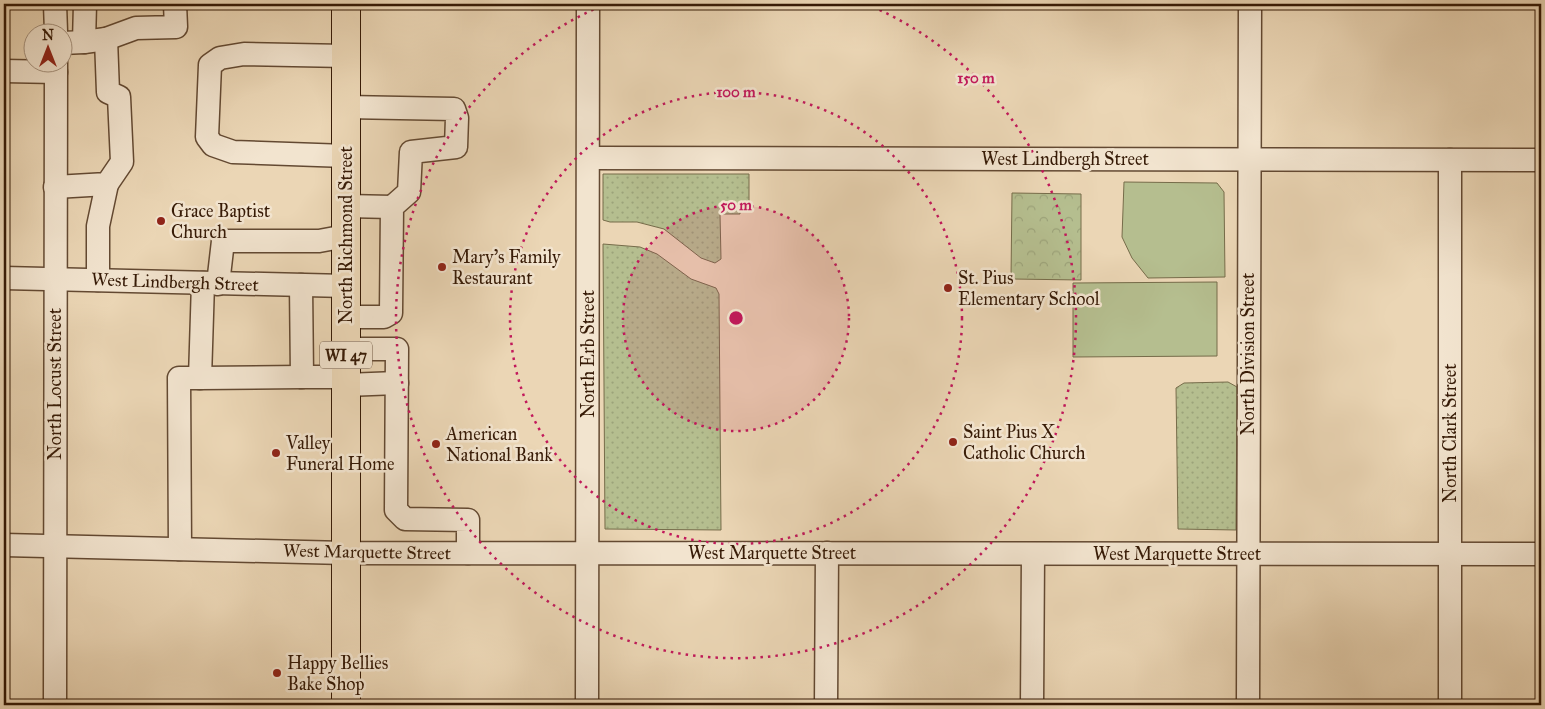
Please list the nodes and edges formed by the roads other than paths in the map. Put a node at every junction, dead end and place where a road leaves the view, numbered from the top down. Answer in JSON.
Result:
{"nodes":[{"id":1,"x":55,"y":4,"type":"edge"},
{"id":2,"x":85,"y":4,"type":"edge"},
{"id":3,"x":175,"y":4,"type":"edge"},
{"id":4,"x":346,"y":4,"type":"edge"},
{"id":5,"x":588,"y":4,"type":"edge"},
{"id":6,"x":1250,"y":4,"type":"edge"},
{"id":7,"x":56,"y":22,"type":"edge"},
{"id":8,"x":84,"y":41,"type":"edge"},
{"id":9,"x":346,"y":56,"type":"junction"},
{"id":10,"x":22,"y":70,"type":"edge"},
{"id":11,"x":4,"y":71,"type":"edge"},
{"id":12,"x":56,"y":72,"type":"edge"},
{"id":13,"x":346,"y":107,"type":"junction"},
{"id":14,"x":346,"y":156,"type":"junction"},
{"id":15,"x":589,"y":158,"type":"junction"},
{"id":16,"x":1249,"y":159,"type":"junction"},
{"id":17,"x":1450,"y":160,"type":"junction"},
{"id":18,"x":1541,"y":160,"type":"edge"},
{"id":19,"x":107,"y":184,"type":"junction"},
{"id":20,"x":55,"y":187,"type":"junction"},
{"id":21,"x":346,"y":206,"type":"junction"},
{"id":22,"x":392,"y":207,"type":"junction"},
{"id":23,"x":346,"y":236,"type":"junction"},
{"id":24,"x":4,"y":278,"type":"edge"},
{"id":25,"x":55,"y":279,"type":"junction"},
{"id":26,"x":98,"y":280,"type":"junction"},
{"id":27,"x":211,"y":283,"type":"junction"},
{"id":28,"x":301,"y":286,"type":"junction"},
{"id":29,"x":346,"y":286,"type":"junction"},
{"id":30,"x":346,"y":317,"type":"junction"},
{"id":31,"x":346,"y":349,"type":"junction"},
{"id":32,"x":302,"y":377,"type":"junction"},
{"id":33,"x":200,"y":378,"type":"junction"},
{"id":34,"x":346,"y":381,"type":"junction"},
{"id":35,"x":397,"y":383,"type":"junction"},
{"id":36,"x":4,"y":545,"type":"edge"},
{"id":37,"x":55,"y":546,"type":"junction"},
{"id":38,"x":180,"y":549,"type":"junction"},
{"id":39,"x":587,"y":552,"type":"junction"},
{"id":40,"x":827,"y":552,"type":"junction"},
{"id":41,"x":345,"y":553,"type":"junction"},
{"id":42,"x":468,"y":553,"type":"junction"},
{"id":43,"x":1033,"y":554,"type":"junction"},
{"id":44,"x":1248,"y":554,"type":"junction"},
{"id":45,"x":1450,"y":554,"type":"junction"},
{"id":46,"x":1541,"y":554,"type":"edge"},
{"id":47,"x":55,"y":705,"type":"edge"},
{"id":48,"x":346,"y":705,"type":"edge"},
{"id":49,"x":588,"y":705,"type":"edge"},
{"id":50,"x":826,"y":705,"type":"edge"},
{"id":51,"x":1032,"y":705,"type":"edge"},
{"id":52,"x":1248,"y":705,"type":"edge"},
{"id":53,"x":1450,"y":705,"type":"edge"}],
"edges":[{"from":1,"to":7,"type":"street"},
{"from":2,"to":8,"type":"street"},
{"from":3,"to":8,"type":"street"},
{"from":4,"to":9,"type":"main road","name":"North Richmond Street","number":"WI 47"},
{"from":5,"to":15,"type":"street","name":"North Erb Street"},
{"from":6,"to":16,"type":"street","name":"North Division Street"},
{"from":8,"to":19,"type":"street"},
{"from":9,"to":13,"type":"main road","name":"North Richmond Street","number":"WI 47"},
{"from":9,"to":14,"type":"street"},
{"from":10,"to":11,"type":"street"},
{"from":12,"to":20,"type":"street","name":"North Locust Street"},
{"from":13,"to":14,"type":"main road","name":"North Richmond Street","number":"WI 47"},
{"from":13,"to":22,"type":"street"},
{"from":14,"to":21,"type":"main road","name":"North Richmond Street","number":"WI 47"},
{"from":15,"to":16,"type":"street","name":"West Lindbergh Street"},
{"from":15,"to":39,"type":"street","name":"North Erb Street"},
{"from":16,"to":17,"type":"street","name":"West Lindbergh Street"},
{"from":16,"to":44,"type":"street","name":"North Division Street"},
{"from":17,"to":18,"type":"street","name":"West Lindbergh Street"},
{"from":17,"to":45,"type":"street","name":"North Clark Street"},
{"from":19,"to":20,"type":"street"},
{"from":19,"to":26,"type":"street"},
{"from":20,"to":25,"type":"street","name":"North Locust Street"},
{"from":21,"to":22,"type":"street"},
{"from":21,"to":23,"type":"main road","name":"North Richmond Street","number":"WI 47"},
{"from":22,"to":30,"type":"street"},
{"from":23,"to":27,"type":"street"},
{"from":23,"to":29,"type":"main road","name":"North Richmond Street","number":"WI 47"},
{"from":24,"to":25,"type":"street","name":"West Lindbergh Street"},
{"from":25,"to":26,"type":"street","name":"West Lindbergh Street"},
{"from":25,"to":37,"type":"street","name":"North Locust Street"},
{"from":26,"to":27,"type":"street","name":"West Lindbergh Street"},
{"from":27,"to":28,"type":"street","name":"West Lindbergh Street"},
{"from":27,"to":33,"type":"street"},
{"from":28,"to":29,"type":"street","name":"West Lindbergh Street"},
{"from":28,"to":32,"type":"street"},
{"from":29,"to":30,"type":"main road","name":"North Richmond Street","number":"WI 47"},
{"from":30,"to":31,"type":"main road","name":"North Richmond Street","number":"WI 47"},
{"from":31,"to":34,"type":"main road","name":"North Richmond Street","number":"WI 47"},
{"from":31,"to":35,"type":"street"},
{"from":32,"to":33,"type":"street"},
{"from":32,"to":34,"type":"street"},
{"from":33,"to":38,"type":"street"},
{"from":34,"to":35,"type":"street"},
{"from":34,"to":41,"type":"main road","name":"North Richmond Street","number":"WI 47"},
{"from":35,"to":42,"type":"street"},
{"from":36,"to":37,"type":"street","name":"West Marquette Street"},
{"from":37,"to":38,"type":"street","name":"West Marquette Street"},
{"from":37,"to":47,"type":"street","name":"North Locust Street"},
{"from":38,"to":41,"type":"street","name":"West Marquette Street"},
{"from":39,"to":40,"type":"street","name":"West Marquette Street"},
{"from":39,"to":42,"type":"street","name":"West Marquette Street"},
{"from":39,"to":49,"type":"street","name":"North Erb Street"},
{"from":40,"to":43,"type":"street","name":"West Marquette Street"},
{"from":40,"to":50,"type":"street"},
{"from":41,"to":42,"type":"street","name":"West Marquette Street"},
{"from":41,"to":48,"type":"main road","name":"North Richmond Street","number":"WI 47"},
{"from":43,"to":44,"type":"street","name":"West Marquette Street"},
{"from":43,"to":51,"type":"street"},
{"from":44,"to":45,"type":"street","name":"West Marquette Street"},
{"from":44,"to":52,"type":"street","name":"North Division Street"},
{"from":45,"to":46,"type":"street","name":"West Marquette Street"},
{"from":45,"to":53,"type":"street","name":"North Clark Street"}]}
